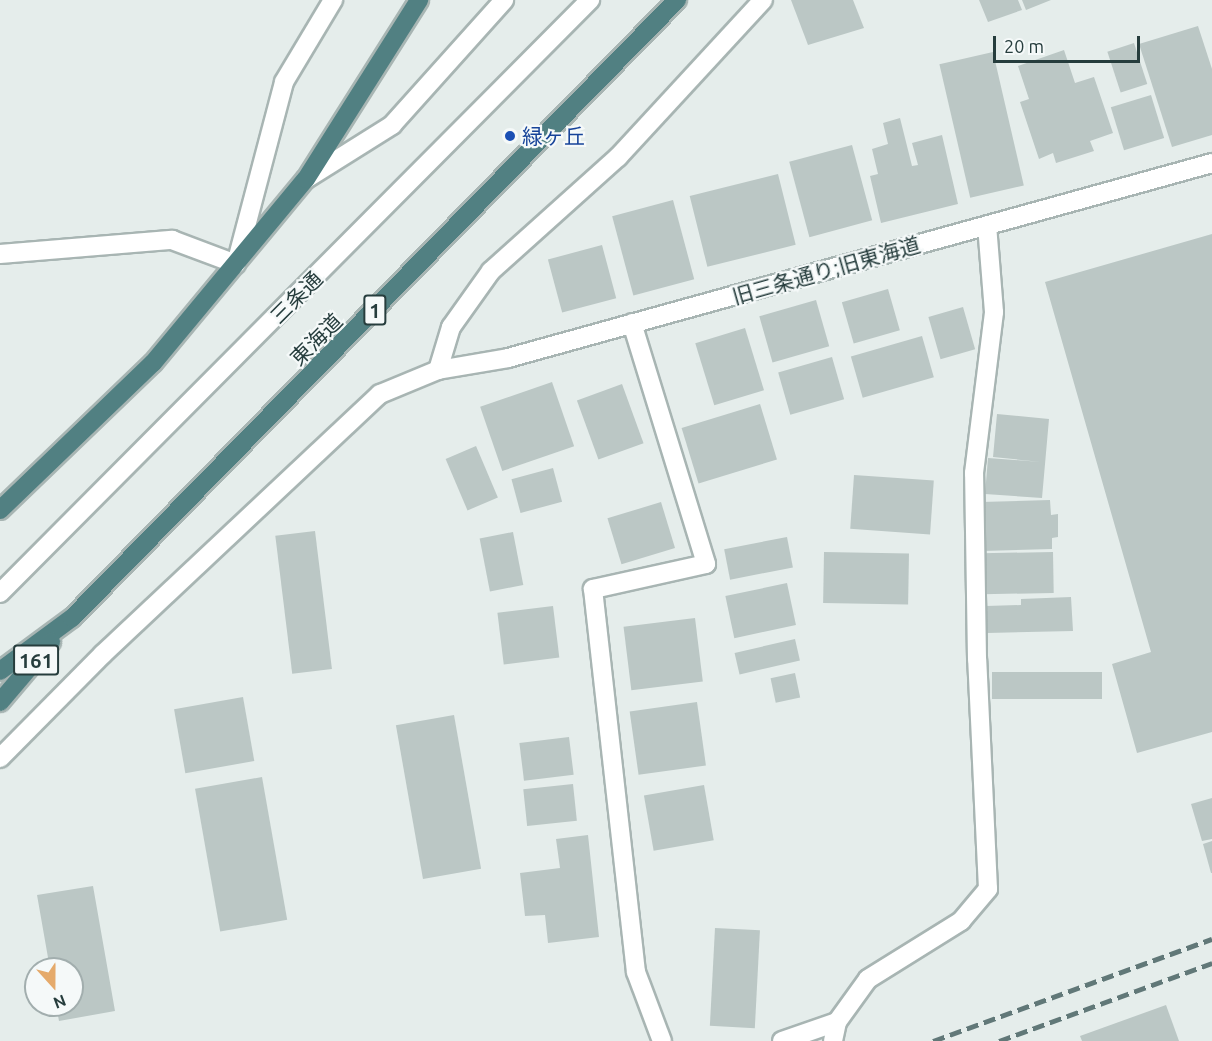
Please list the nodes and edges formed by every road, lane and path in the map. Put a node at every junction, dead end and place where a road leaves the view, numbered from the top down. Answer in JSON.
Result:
{"nodes":[{"id":1,"x":333,"y":0,"type":"edge"},
{"id":2,"x":419,"y":0,"type":"edge"},
{"id":3,"x":504,"y":0,"type":"edge"},
{"id":4,"x":590,"y":0,"type":"edge"},
{"id":5,"x":677,"y":0,"type":"edge"},
{"id":6,"x":764,"y":0,"type":"edge"},
{"id":7,"x":1212,"y":163,"type":"edge"},
{"id":8,"x":306,"y":179,"type":"junction"},
{"id":9,"x":987,"y":225,"type":"junction"},
{"id":10,"x":0,"y":254,"type":"edge"},
{"id":11,"x":236,"y":264,"type":"junction"},
{"id":12,"x":632,"y":323,"type":"junction"},
{"id":13,"x":438,"y":370,"type":"junction"},
{"id":14,"x":0,"y":510,"type":"edge"},
{"id":15,"x":0,"y":593,"type":"edge"},
{"id":16,"x":72,"y":618,"type":"junction"},
{"id":17,"x":0,"y":671,"type":"edge"},
{"id":18,"x":0,"y":702,"type":"edge"},
{"id":19,"x":0,"y":758,"type":"edge"},
{"id":20,"x":837,"y":1022,"type":"junction"},
{"id":21,"x":662,"y":1041,"type":"edge"},
{"id":22,"x":782,"y":1041,"type":"edge"},
{"id":23,"x":833,"y":1041,"type":"edge"}],
"edges":[{"from":1,"to":11,"type":"street"},
{"from":2,"to":8,"type":"highway"},
{"from":3,"to":8,"type":"street"},
{"from":4,"to":15,"type":"street","name":"三条通"},
{"from":5,"to":16,"type":"highway","name":"東海道","number":"1"},
{"from":6,"to":13,"type":"street"},
{"from":7,"to":9,"type":"street","name":"旧三条通り;旧東海道"},
{"from":8,"to":11,"type":"highway"},
{"from":9,"to":12,"type":"street","name":"旧三条通り;旧東海道"},
{"from":9,"to":20,"type":"street"},
{"from":10,"to":11,"type":"street"},
{"from":11,"to":14,"type":"highway"},
{"from":12,"to":13,"type":"street","name":"旧三条通り;旧東海道"},
{"from":12,"to":21,"type":"street"},
{"from":13,"to":19,"type":"street","name":"旧三条通り;旧東海道"},
{"from":16,"to":17,"type":"highway","name":"東海道","number":"1"},
{"from":16,"to":18,"type":"highway","number":"161"},
{"from":20,"to":22,"type":"street"},
{"from":20,"to":23,"type":"street"}]}
